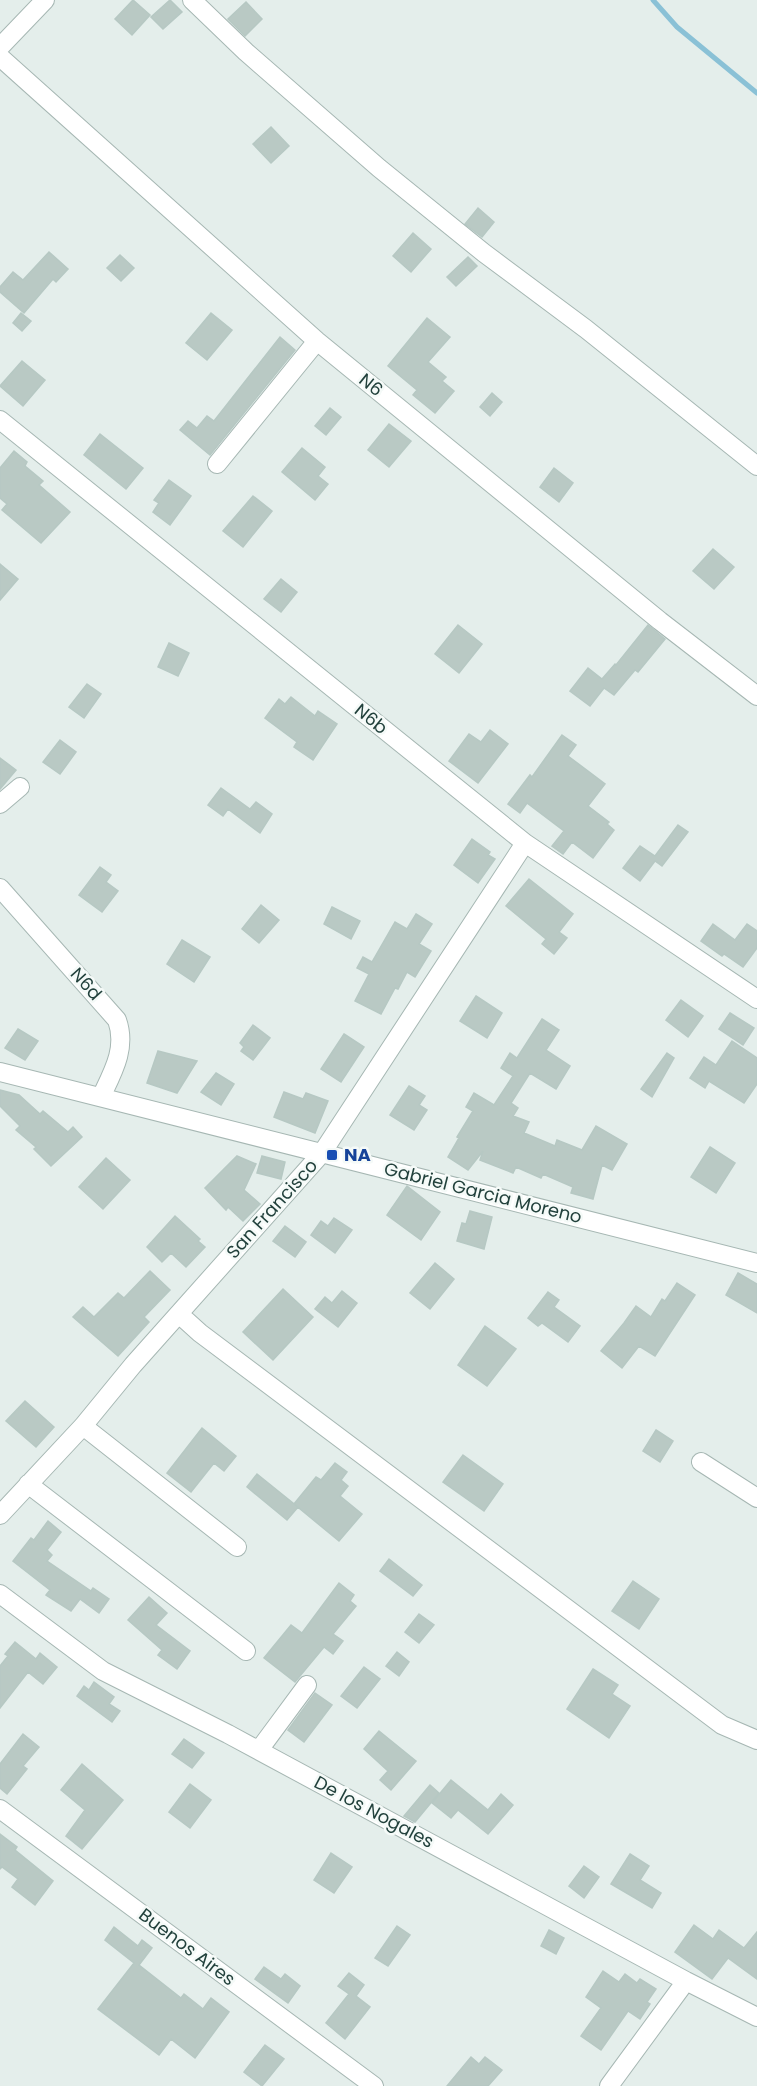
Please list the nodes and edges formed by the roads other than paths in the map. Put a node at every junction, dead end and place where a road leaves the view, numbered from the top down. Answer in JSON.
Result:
{"nodes":[{"id":1,"x":45,"y":0,"type":"edge"},
{"id":2,"x":192,"y":0,"type":"edge"},
{"id":3,"x":1,"y":57,"type":"edge"},
{"id":4,"x":317,"y":341,"type":"junction"},
{"id":5,"x":0,"y":420,"type":"edge"},
{"id":6,"x":217,"y":464,"type":"dead end"},
{"id":7,"x":757,"y":466,"type":"edge"},
{"id":8,"x":757,"y":696,"type":"edge"},
{"id":9,"x":20,"y":787,"type":"dead end"},
{"id":10,"x":0,"y":804,"type":"edge"},
{"id":11,"x":525,"y":843,"type":"junction"},
{"id":12,"x":0,"y":888,"type":"edge"},
{"id":13,"x":757,"y":999,"type":"edge"},
{"id":14,"x":0,"y":1072,"type":"edge"},
{"id":15,"x":101,"y":1097,"type":"junction"},
{"id":16,"x":322,"y":1153,"type":"junction"},
{"id":17,"x":757,"y":1263,"type":"edge"},
{"id":18,"x":179,"y":1314,"type":"junction"},
{"id":19,"x":83,"y":1426,"type":"junction"},
{"id":20,"x":701,"y":1462,"type":"dead end"},
{"id":21,"x":27,"y":1484,"type":"junction"},
{"id":22,"x":757,"y":1498,"type":"edge"},
{"id":23,"x":0,"y":1515,"type":"edge"},
{"id":24,"x":237,"y":1547,"type":"dead end"},
{"id":25,"x":0,"y":1594,"type":"edge"},
{"id":26,"x":246,"y":1651,"type":"dead end"},
{"id":27,"x":307,"y":1685,"type":"dead end"},
{"id":28,"x":757,"y":1740,"type":"edge"},
{"id":29,"x":259,"y":1750,"type":"junction"},
{"id":30,"x":0,"y":1809,"type":"edge"},
{"id":31,"x":687,"y":1981,"type":"junction"},
{"id":32,"x":757,"y":2017,"type":"edge"},
{"id":33,"x":374,"y":2086,"type":"edge"},
{"id":34,"x":609,"y":2086,"type":"edge"}],
"edges":[{"from":1,"to":3,"type":"street"},
{"from":2,"to":7,"type":"street"},
{"from":3,"to":4,"type":"street","name":"N6"},
{"from":4,"to":6,"type":"street"},
{"from":4,"to":8,"type":"street","name":"N6"},
{"from":5,"to":11,"type":"street","name":"N6b"},
{"from":9,"to":10,"type":"street"},
{"from":11,"to":13,"type":"street","name":"N6b"},
{"from":11,"to":16,"type":"street","name":"San Francisco"},
{"from":12,"to":15,"type":"street","name":"N6d"},
{"from":14,"to":15,"type":"street","name":"Gabriel Garcia Moreno"},
{"from":15,"to":16,"type":"street","name":"Gabriel Garcia Moreno"},
{"from":16,"to":17,"type":"street","name":"Gabriel Garcia Moreno"},
{"from":16,"to":18,"type":"street","name":"San Francisco"},
{"from":18,"to":19,"type":"street","name":"San Francisco"},
{"from":18,"to":28,"type":"street"},
{"from":19,"to":21,"type":"street","name":"San Francisco"},
{"from":19,"to":24,"type":"street"},
{"from":20,"to":22,"type":"street"},
{"from":21,"to":23,"type":"street","name":"San Francisco"},
{"from":21,"to":26,"type":"street"},
{"from":25,"to":29,"type":"street","name":"De los Nogales"},
{"from":27,"to":29,"type":"street"},
{"from":29,"to":31,"type":"street","name":"De los Nogales"},
{"from":30,"to":33,"type":"street","name":"Buenos Aires"},
{"from":31,"to":32,"type":"street","name":"De los Nogales"},
{"from":31,"to":34,"type":"street"}]}
